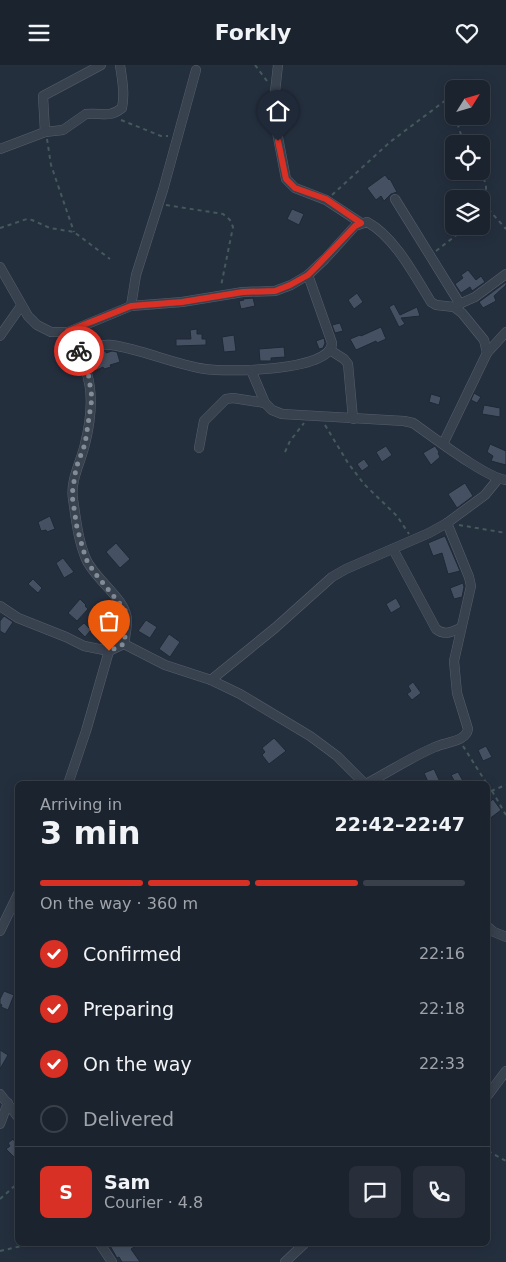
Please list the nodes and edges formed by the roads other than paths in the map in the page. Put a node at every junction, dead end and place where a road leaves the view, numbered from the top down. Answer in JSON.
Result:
{"nodes":[{"id":1,"x":100,"y":65,"type":"edge"},
{"id":2,"x":120,"y":65,"type":"edge"},
{"id":3,"x":278,"y":65,"type":"edge"},
{"id":4,"x":196,"y":69,"type":"dead end"},
{"id":5,"x":46,"y":132,"type":"junction"},
{"id":6,"x":0,"y":149,"type":"edge"},
{"id":7,"x":395,"y":199,"type":"dead end"},
{"id":8,"x":361,"y":223,"type":"junction"},
{"id":9,"x":0,"y":267,"type":"edge"},
{"id":10,"x":506,"y":274,"type":"edge"},
{"id":11,"x":308,"y":275,"type":"junction"},
{"id":12,"x":457,"y":305,"type":"junction"},
{"id":13,"x":21,"y":306,"type":"junction"},
{"id":14,"x":131,"y":306,"type":"junction"},
{"id":15,"x":68,"y":331,"type":"junction"},
{"id":16,"x":506,"y":332,"type":"edge"},
{"id":17,"x":0,"y":336,"type":"edge"},
{"id":18,"x":78,"y":349,"type":"junction"},
{"id":19,"x":330,"y":350,"type":"junction"},
{"id":20,"x":487,"y":353,"type":"junction"},
{"id":21,"x":251,"y":370,"type":"junction"},
{"id":22,"x":265,"y":403,"type":"junction"},
{"id":23,"x":353,"y":419,"type":"junction"},
{"id":24,"x":443,"y":444,"type":"junction"},
{"id":25,"x":199,"y":449,"type":"dead end"},
{"id":26,"x":502,"y":480,"type":"edge"},
{"id":27,"x":447,"y":523,"type":"junction"},
{"id":28,"x":392,"y":549,"type":"junction"},
{"id":29,"x":0,"y":606,"type":"edge"},
{"id":30,"x":461,"y":628,"type":"junction"},
{"id":31,"x":124,"y":644,"type":"junction"},
{"id":32,"x":109,"y":651,"type":"junction"},
{"id":33,"x":210,"y":680,"type":"junction"},
{"id":34,"x":69,"y":781,"type":"edge"},
{"id":35,"x":362,"y":781,"type":"edge"},
{"id":36,"x":371,"y":781,"type":"edge"},
{"id":37,"x":15,"y":900,"type":"edge"},
{"id":38,"x":490,"y":929,"type":"edge"},
{"id":39,"x":0,"y":931,"type":"edge"},
{"id":40,"x":506,"y":937,"type":"edge"},
{"id":41,"x":506,"y":1071,"type":"edge"},
{"id":42,"x":490,"y":1092,"type":"edge"},
{"id":43,"x":0,"y":1094,"type":"edge"},
{"id":44,"x":8,"y":1103,"type":"junction"},
{"id":45,"x":15,"y":1113,"type":"edge"},
{"id":46,"x":0,"y":1123,"type":"edge"},
{"id":47,"x":101,"y":1246,"type":"edge"},
{"id":48,"x":302,"y":1246,"type":"edge"},
{"id":49,"x":112,"y":1262,"type":"edge"},
{"id":50,"x":285,"y":1262,"type":"edge"}],
"edges":[{"from":1,"to":5,"type":"street"},
{"from":2,"to":5,"type":"street"},
{"from":3,"to":8,"type":"street"},
{"from":4,"to":14,"type":"street"},
{"from":5,"to":6,"type":"street"},
{"from":7,"to":12,"type":"street"},
{"from":8,"to":11,"type":"street"},
{"from":8,"to":12,"type":"street"},
{"from":9,"to":13,"type":"street"},
{"from":10,"to":12,"type":"street"},
{"from":11,"to":14,"type":"street"},
{"from":11,"to":19,"type":"street"},
{"from":12,"to":20,"type":"street"},
{"from":13,"to":15,"type":"street"},
{"from":13,"to":17,"type":"street"},
{"from":14,"to":15,"type":"street"},
{"from":15,"to":18,"type":"street"},
{"from":16,"to":20,"type":"street"},
{"from":18,"to":21,"type":"street"},
{"from":18,"to":31,"type":"street"},
{"from":19,"to":21,"type":"street"},
{"from":19,"to":23,"type":"street"},
{"from":20,"to":24,"type":"street"},
{"from":21,"to":22,"type":"street"},
{"from":22,"to":23,"type":"street"},
{"from":22,"to":25,"type":"street"},
{"from":23,"to":24,"type":"street"},
{"from":24,"to":26,"type":"street"},
{"from":26,"to":27,"type":"street"},
{"from":27,"to":28,"type":"street"},
{"from":27,"to":30,"type":"street"},
{"from":28,"to":30,"type":"street"},
{"from":28,"to":33,"type":"street"},
{"from":29,"to":32,"type":"street"},
{"from":30,"to":36,"type":"street"},
{"from":31,"to":32,"type":"street"},
{"from":31,"to":33,"type":"street"},
{"from":32,"to":34,"type":"street"},
{"from":33,"to":35,"type":"street"},
{"from":37,"to":39,"type":"street"},
{"from":38,"to":40,"type":"street"},
{"from":41,"to":42,"type":"street"},
{"from":43,"to":44,"type":"street"},
{"from":44,"to":45,"type":"street"},
{"from":44,"to":46,"type":"street"},
{"from":47,"to":49,"type":"street"},
{"from":48,"to":50,"type":"street"}]}
